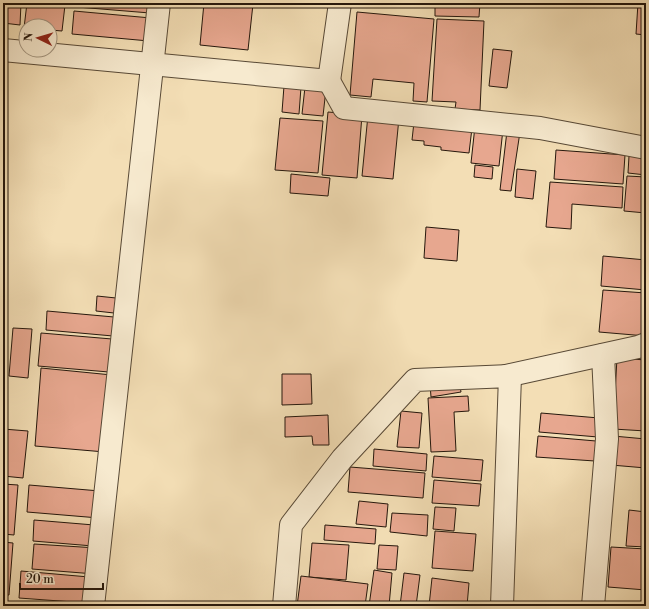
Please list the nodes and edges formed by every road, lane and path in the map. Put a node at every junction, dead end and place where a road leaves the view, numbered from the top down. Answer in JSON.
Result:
{"nodes":[{"id":1,"x":159,"y":3,"type":"edge"},
{"id":2,"x":340,"y":3,"type":"edge"},
{"id":3,"x":3,"y":50,"type":"edge"},
{"id":4,"x":152,"y":64,"type":"junction"},
{"id":5,"x":329,"y":81,"type":"junction"},
{"id":6,"x":646,"y":148,"type":"edge"},
{"id":7,"x":646,"y":344,"type":"edge"},
{"id":8,"x":603,"y":355,"type":"junction"},
{"id":9,"x":506,"y":376,"type":"junction"},
{"id":10,"x":93,"y":606,"type":"edge"},
{"id":11,"x":284,"y":606,"type":"edge"},
{"id":12,"x":502,"y":606,"type":"edge"},
{"id":13,"x":593,"y":606,"type":"edge"}],
"edges":[{"from":1,"to":4,"type":"street"},
{"from":2,"to":5,"type":"street"},
{"from":3,"to":4,"type":"street"},
{"from":4,"to":5,"type":"street"},
{"from":4,"to":10,"type":"street"},
{"from":5,"to":6,"type":"street"},
{"from":7,"to":8,"type":"street"},
{"from":8,"to":9,"type":"street"},
{"from":8,"to":13,"type":"street"},
{"from":9,"to":11,"type":"street"},
{"from":9,"to":12,"type":"street"}]}
